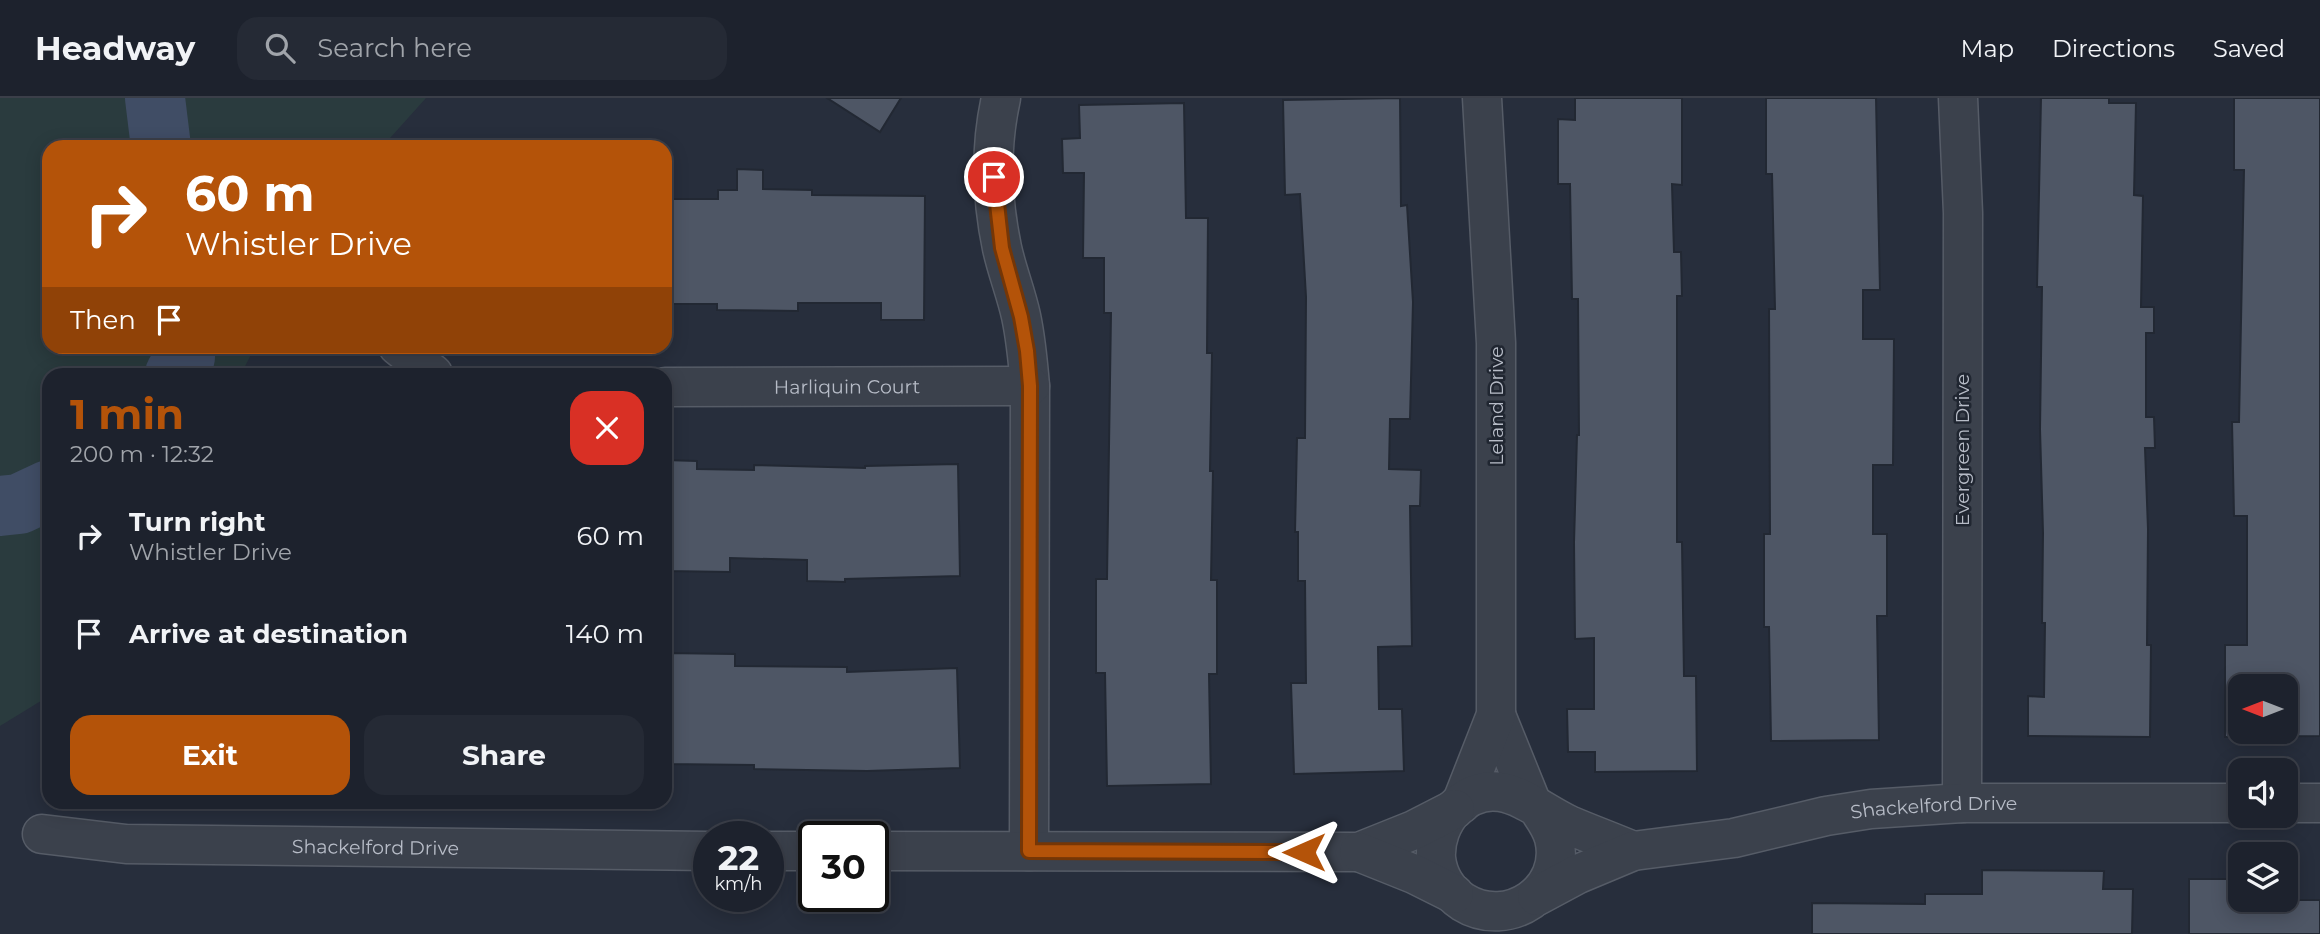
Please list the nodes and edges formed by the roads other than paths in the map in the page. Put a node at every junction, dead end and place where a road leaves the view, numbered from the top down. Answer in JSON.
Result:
{"nodes":[{"id":1,"x":1001,"y":98,"type":"edge"},
{"id":2,"x":1482,"y":98,"type":"edge"},
{"id":3,"x":1958,"y":98,"type":"edge"},
{"id":4,"x":408,"y":354,"type":"edge"},
{"id":5,"x":426,"y":368,"type":"edge"},
{"id":6,"x":1030,"y":386,"type":"junction"},
{"id":7,"x":672,"y":387,"type":"edge"},
{"id":8,"x":1496,"y":715,"type":"junction"},
{"id":9,"x":1962,"y":803,"type":"junction"},
{"id":10,"x":2228,"y":803,"type":"edge"},
{"id":11,"x":2298,"y":803,"type":"edge"},
{"id":12,"x":2320,"y":803,"type":"edge"},
{"id":13,"x":1458,"y":806,"type":"junction"},
{"id":14,"x":1536,"y":807,"type":"junction"},
{"id":15,"x":42,"y":834,"type":"dead end"},
{"id":16,"x":693,"y":850,"type":"edge"},
{"id":17,"x":889,"y":851,"type":"edge"},
{"id":18,"x":1029,"y":851,"type":"junction"},
{"id":19,"x":1633,"y":851,"type":"junction"},
{"id":20,"x":1359,"y":852,"type":"junction"},
{"id":21,"x":1455,"y":896,"type":"junction"},
{"id":22,"x":1535,"y":897,"type":"junction"},
{"id":23,"x":1474,"y":934,"type":"edge"},
{"id":24,"x":1519,"y":934,"type":"edge"}],
"edges":[{"from":1,"to":6,"type":"street"},
{"from":2,"to":8,"type":"street","name":"Leland Drive"},
{"from":3,"to":9,"type":"street","name":"Evergreen Drive"},
{"from":4,"to":5,"type":"street"},
{"from":6,"to":7,"type":"street","name":"Harliquin Court"},
{"from":6,"to":18,"type":"street"},
{"from":8,"to":13,"type":"street","name":"Leland Drive"},
{"from":8,"to":14,"type":"street","name":"Leland Drive"},
{"from":9,"to":10,"type":"street","name":"Shackelford Drive"},
{"from":9,"to":19,"type":"street","name":"Shackelford Drive"},
{"from":11,"to":12,"type":"street"},
{"from":13,"to":14,"type":"street"},
{"from":13,"to":20,"type":"street"},
{"from":13,"to":21,"type":"street"},
{"from":14,"to":19,"type":"street"},
{"from":14,"to":22,"type":"street"},
{"from":15,"to":16,"type":"street","name":"Shackelford Drive"},
{"from":17,"to":18,"type":"street"},
{"from":18,"to":20,"type":"street"},
{"from":19,"to":22,"type":"street","name":"Shackelford Drive"},
{"from":20,"to":21,"type":"street"},
{"from":21,"to":22,"type":"street"},
{"from":21,"to":23,"type":"street"},
{"from":22,"to":24,"type":"street"}]}
